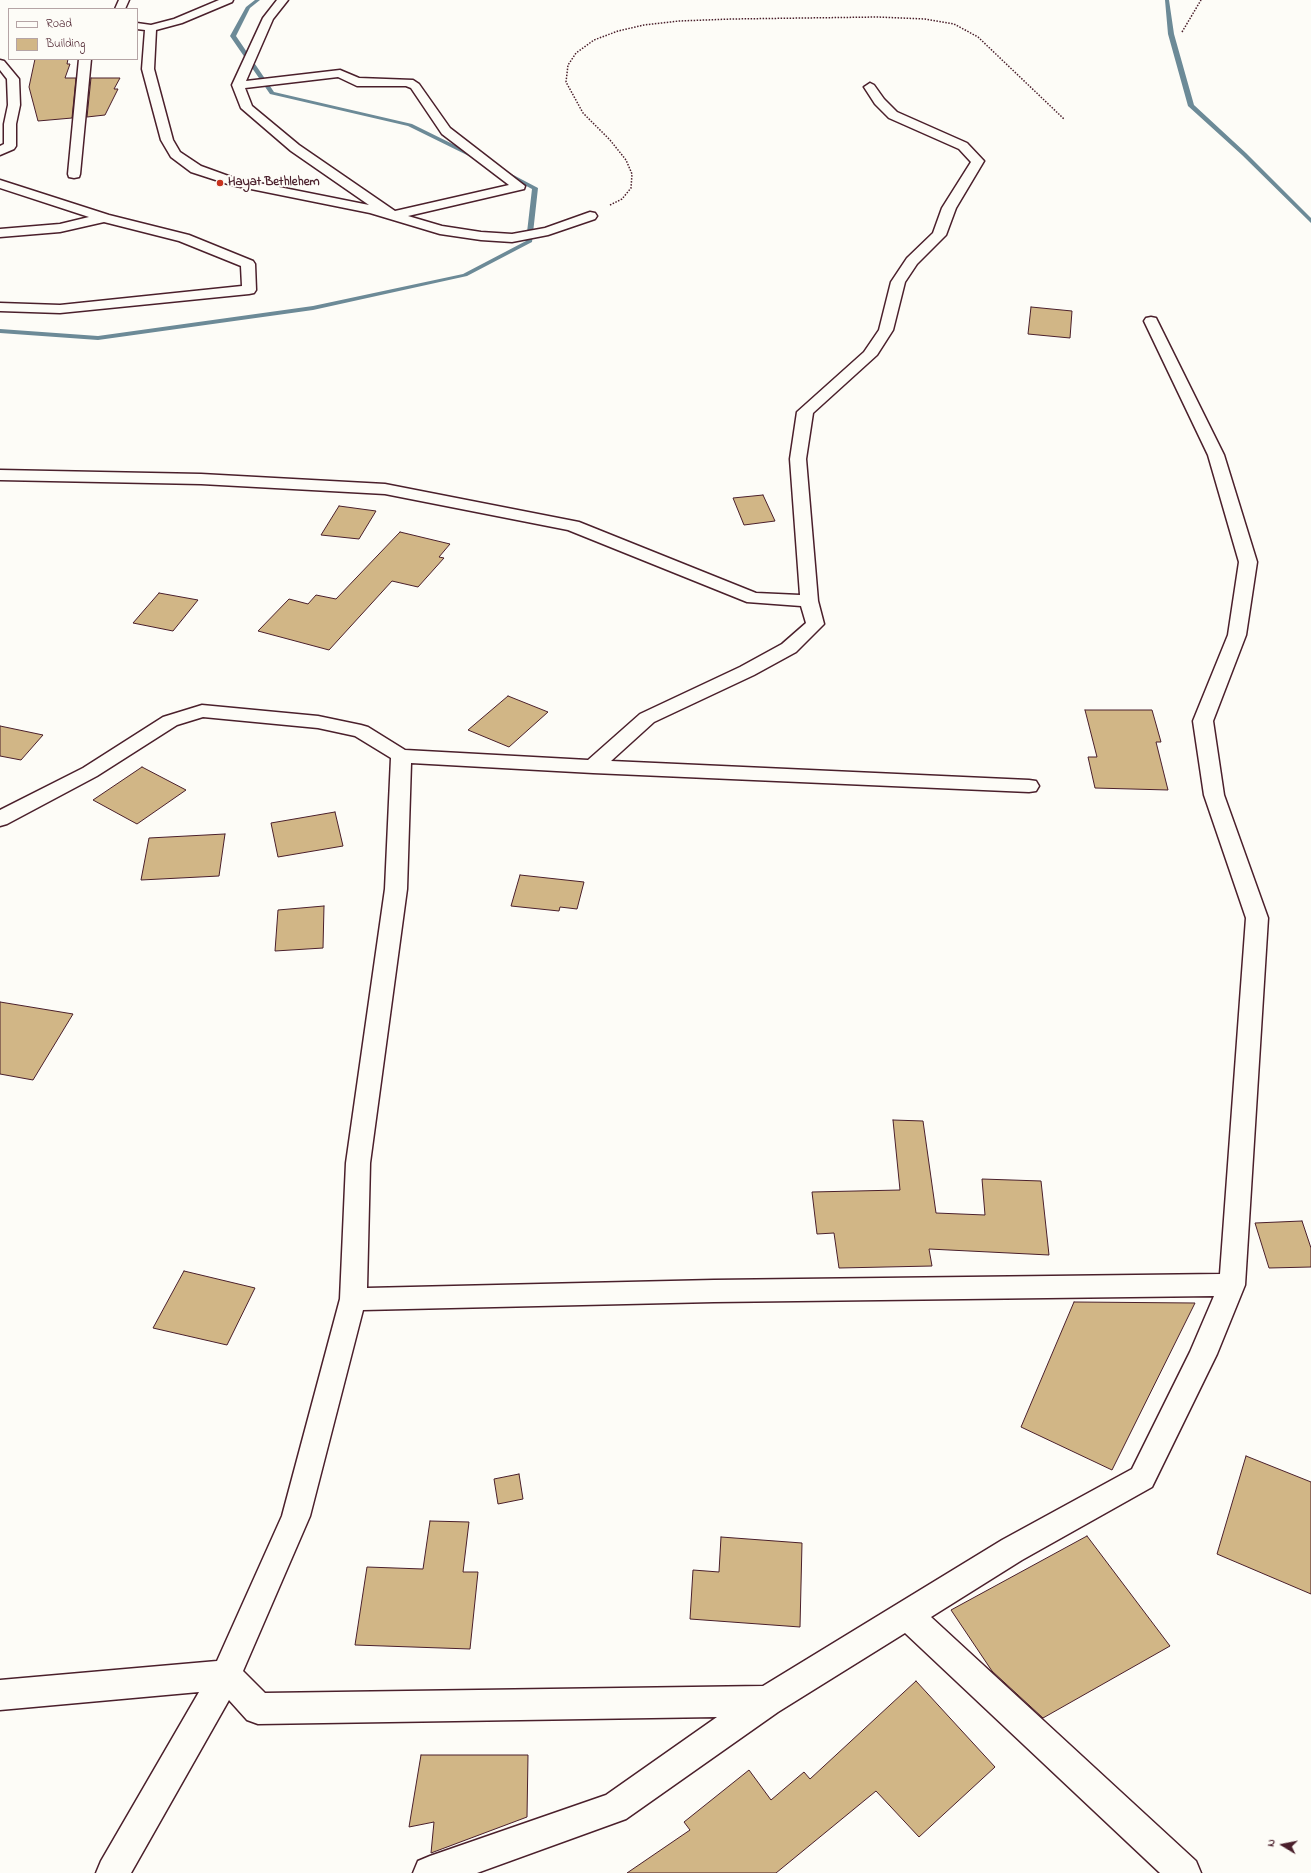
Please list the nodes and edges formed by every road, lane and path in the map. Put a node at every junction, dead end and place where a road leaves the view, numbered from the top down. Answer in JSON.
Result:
{"nodes":[{"id":1,"x":228,"y":0,"type":"edge"},
{"id":2,"x":283,"y":0,"type":"edge"},
{"id":3,"x":1201,"y":0,"type":"edge"},
{"id":4,"x":138,"y":26,"type":"edge"},
{"id":5,"x":151,"y":28,"type":"junction"},
{"id":6,"x":1182,"y":32,"type":"dead end"},
{"id":7,"x":85,"y":60,"type":"edge"},
{"id":8,"x":0,"y":63,"type":"edge"},
{"id":9,"x":238,"y":86,"type":"junction"},
{"id":10,"x":870,"y":87,"type":"dead end"},
{"id":11,"x":1064,"y":120,"type":"dead end"},
{"id":12,"x":0,"y":151,"type":"edge"},
{"id":13,"x":74,"y":174,"type":"dead end"},
{"id":14,"x":0,"y":184,"type":"edge"},
{"id":15,"x":393,"y":216,"type":"junction"},
{"id":16,"x":590,"y":216,"type":"joint"},
{"id":17,"x":104,"y":218,"type":"junction"},
{"id":18,"x":0,"y":232,"type":"edge"},
{"id":19,"x":0,"y":307,"type":"edge"},
{"id":20,"x":1151,"y":321,"type":"dead end"},
{"id":21,"x":0,"y":475,"type":"edge"},
{"id":22,"x":810,"y":601,"type":"junction"},
{"id":23,"x":401,"y":756,"type":"junction"},
{"id":24,"x":593,"y":767,"type":"junction"},
{"id":25,"x":1029,"y":786,"type":"dead end"},
{"id":26,"x":0,"y":819,"type":"edge"},
{"id":27,"x":1232,"y":1285,"type":"junction"},
{"id":28,"x":353,"y":1299,"type":"junction"},
{"id":29,"x":906,"y":1615,"type":"junction"},
{"id":30,"x":226,"y":1676,"type":"junction"},
{"id":31,"x":0,"y":1695,"type":"edge"},
{"id":32,"x":768,"y":1701,"type":"junction"},
{"id":33,"x":113,"y":1873,"type":"edge"},
{"id":34,"x":430,"y":1873,"type":"edge"},
{"id":35,"x":1184,"y":1873,"type":"edge"}],
"edges":[{"from":1,"to":5,"type":"street"},
{"from":2,"to":9,"type":"street"},
{"from":3,"to":6,"type":"path"},
{"from":4,"to":5,"type":"street"},
{"from":5,"to":15,"type":"street"},
{"from":7,"to":13,"type":"street"},
{"from":8,"to":12,"type":"street"},
{"from":9,"to":15,"type":"street"},
{"from":9,"to":15,"type":"street"},
{"from":10,"to":22,"type":"street"},
{"from":11,"to":16,"type":"path"},
{"from":14,"to":17,"type":"street"},
{"from":15,"to":16,"type":"street"},
{"from":17,"to":18,"type":"street"},
{"from":17,"to":19,"type":"street"},
{"from":20,"to":27,"type":"street"},
{"from":21,"to":22,"type":"street"},
{"from":22,"to":24,"type":"street"},
{"from":23,"to":24,"type":"street"},
{"from":23,"to":26,"type":"street"},
{"from":23,"to":28,"type":"street"},
{"from":24,"to":25,"type":"street"},
{"from":27,"to":28,"type":"street"},
{"from":27,"to":29,"type":"street"},
{"from":28,"to":30,"type":"street"},
{"from":29,"to":32,"type":"street"},
{"from":29,"to":35,"type":"street"},
{"from":30,"to":31,"type":"street"},
{"from":30,"to":32,"type":"street"},
{"from":30,"to":33,"type":"street"},
{"from":32,"to":34,"type":"street"}]}
